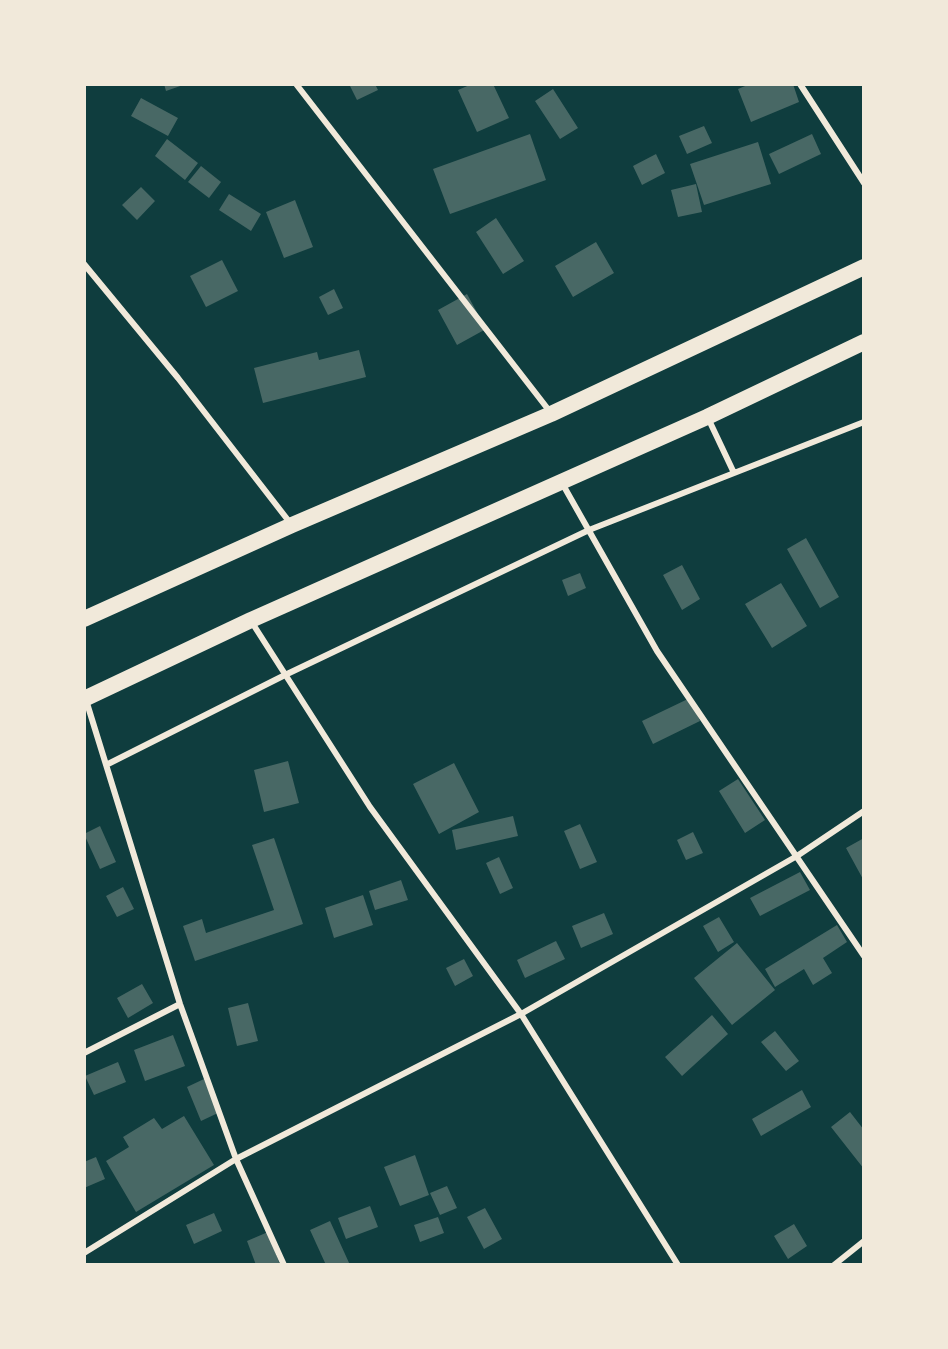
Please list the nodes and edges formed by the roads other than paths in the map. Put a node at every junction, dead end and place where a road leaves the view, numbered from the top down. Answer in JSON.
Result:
{"nodes":[{"id":1,"x":296,"y":84,"type":"edge"},
{"id":2,"x":800,"y":84,"type":"edge"},
{"id":3,"x":864,"y":183,"type":"edge"},
{"id":4,"x":84,"y":264,"type":"edge"},
{"id":5,"x":864,"y":267,"type":"edge"},
{"id":6,"x":864,"y":342,"type":"edge"},
{"id":7,"x":551,"y":414,"type":"junction"},
{"id":8,"x":707,"y":417,"type":"junction"},
{"id":9,"x":864,"y":422,"type":"edge"},
{"id":10,"x":734,"y":473,"type":"junction"},
{"id":11,"x":562,"y":483,"type":"junction"},
{"id":12,"x":292,"y":525,"type":"junction"},
{"id":13,"x":589,"y":530,"type":"junction"},
{"id":14,"x":84,"y":619,"type":"edge"},
{"id":15,"x":251,"y":620,"type":"junction"},
{"id":16,"x":285,"y":675,"type":"junction"},
{"id":17,"x":84,"y":697,"type":"edge"},
{"id":18,"x":106,"y":765,"type":"junction"},
{"id":19,"x":864,"y":811,"type":"edge"},
{"id":20,"x":797,"y":856,"type":"junction"},
{"id":21,"x":864,"y":956,"type":"edge"},
{"id":22,"x":180,"y":1004,"type":"junction"},
{"id":23,"x":520,"y":1014,"type":"junction"},
{"id":24,"x":84,"y":1053,"type":"edge"},
{"id":25,"x":236,"y":1159,"type":"junction"},
{"id":26,"x":864,"y":1241,"type":"edge"},
{"id":27,"x":84,"y":1253,"type":"edge"},
{"id":28,"x":284,"y":1265,"type":"edge"},
{"id":29,"x":678,"y":1265,"type":"edge"},
{"id":30,"x":834,"y":1265,"type":"edge"}],
"edges":[{"from":1,"to":7,"type":"street"},
{"from":2,"to":3,"type":"street"},
{"from":4,"to":12,"type":"street"},
{"from":5,"to":7,"type":"highway"},
{"from":6,"to":8,"type":"highway"},
{"from":7,"to":12,"type":"highway"},
{"from":8,"to":10,"type":"street"},
{"from":8,"to":11,"type":"highway"},
{"from":9,"to":10,"type":"street"},
{"from":10,"to":13,"type":"street"},
{"from":11,"to":13,"type":"street"},
{"from":11,"to":15,"type":"highway"},
{"from":12,"to":14,"type":"highway"},
{"from":13,"to":16,"type":"street"},
{"from":13,"to":20,"type":"street"},
{"from":15,"to":16,"type":"street"},
{"from":15,"to":17,"type":"highway"},
{"from":16,"to":18,"type":"street"},
{"from":16,"to":23,"type":"street"},
{"from":17,"to":18,"type":"street"},
{"from":18,"to":22,"type":"street"},
{"from":19,"to":20,"type":"street"},
{"from":20,"to":21,"type":"street"},
{"from":20,"to":23,"type":"street"},
{"from":22,"to":24,"type":"street"},
{"from":22,"to":25,"type":"street"},
{"from":23,"to":25,"type":"street"},
{"from":23,"to":29,"type":"street"},
{"from":25,"to":27,"type":"street"},
{"from":25,"to":28,"type":"street"},
{"from":26,"to":30,"type":"street"}]}
